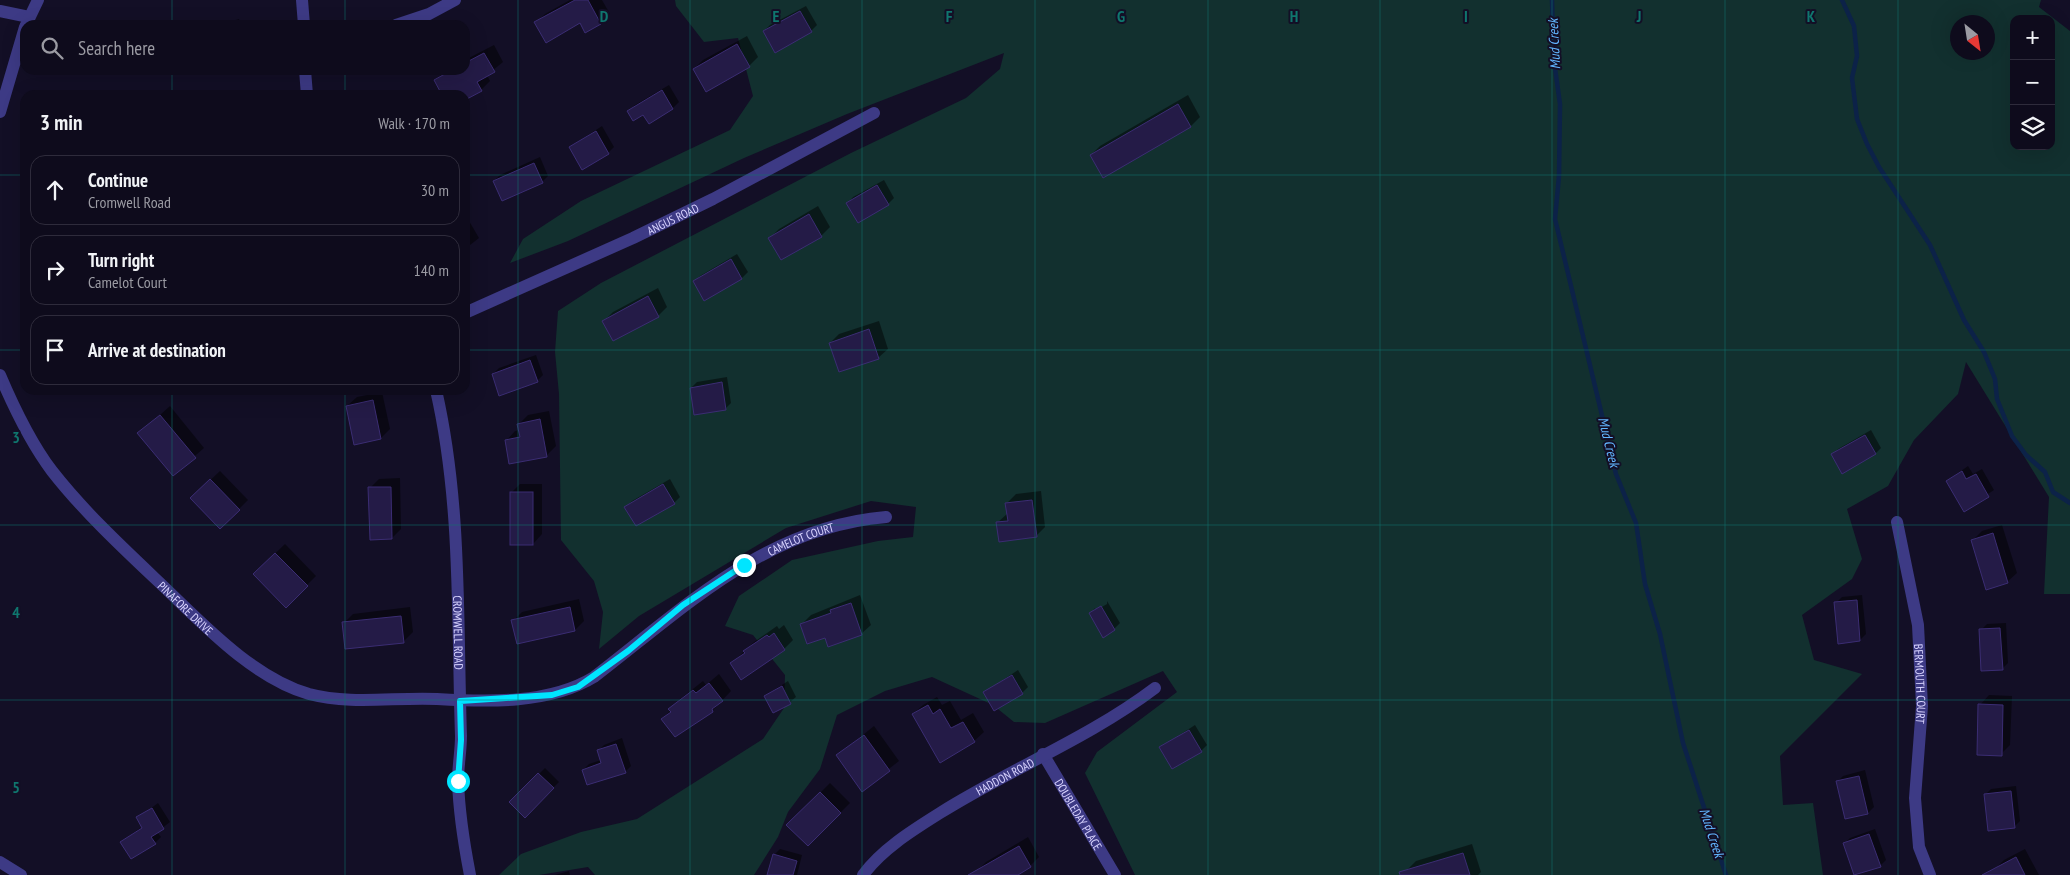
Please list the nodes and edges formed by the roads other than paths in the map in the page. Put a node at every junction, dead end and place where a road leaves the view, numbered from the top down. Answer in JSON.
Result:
{"nodes":[{"id":1,"x":38,"y":0,"type":"edge"},
{"id":2,"x":302,"y":0,"type":"edge"},
{"id":3,"x":455,"y":0,"type":"edge"},
{"id":4,"x":0,"y":11,"type":"edge"},
{"id":5,"x":20,"y":20,"type":"edge"},
{"id":6,"x":28,"y":20,"type":"edge"},
{"id":7,"x":304,"y":20,"type":"edge"},
{"id":8,"x":411,"y":20,"type":"edge"},
{"id":9,"x":20,"y":44,"type":"edge"},
{"id":10,"x":305,"y":75,"type":"edge"},
{"id":11,"x":307,"y":90,"type":"edge"},
{"id":12,"x":0,"y":112,"type":"edge"},
{"id":13,"x":874,"y":113,"type":"dead end"},
{"id":14,"x":470,"y":311,"type":"edge"},
{"id":15,"x":0,"y":375,"type":"edge"},
{"id":16,"x":437,"y":395,"type":"edge"},
{"id":17,"x":886,"y":517,"type":"dead end"},
{"id":18,"x":1897,"y":522,"type":"dead end"},
{"id":19,"x":1155,"y":688,"type":"dead end"},
{"id":20,"x":460,"y":701,"type":"junction"},
{"id":21,"x":1043,"y":754,"type":"junction"},
{"id":22,"x":0,"y":862,"type":"edge"},
{"id":23,"x":21,"y":875,"type":"edge"},
{"id":24,"x":470,"y":875,"type":"edge"},
{"id":25,"x":863,"y":875,"type":"edge"},
{"id":26,"x":1115,"y":875,"type":"edge"},
{"id":27,"x":1930,"y":875,"type":"edge"}],
"edges":[{"from":1,"to":6,"type":"street"},
{"from":2,"to":7,"type":"street"},
{"from":3,"to":8,"type":"street"},
{"from":4,"to":5,"type":"street"},
{"from":9,"to":12,"type":"street"},
{"from":10,"to":11,"type":"street"},
{"from":13,"to":14,"type":"street","name":"ANGUS ROAD"},
{"from":15,"to":20,"type":"street","name":"PINAFORE DRIVE"},
{"from":16,"to":20,"type":"street","name":"CROMWELL ROAD"},
{"from":17,"to":20,"type":"street","name":"CAMELOT COURT"},
{"from":18,"to":27,"type":"street","name":"BERMOUTH COURT"},
{"from":19,"to":21,"type":"street","name":"HADDON ROAD"},
{"from":20,"to":24,"type":"street","name":"CROMWELL ROAD"},
{"from":21,"to":25,"type":"street","name":"HADDON ROAD"},
{"from":21,"to":26,"type":"street","name":"DOUBLEDAY PLACE"},
{"from":22,"to":23,"type":"street"}]}
